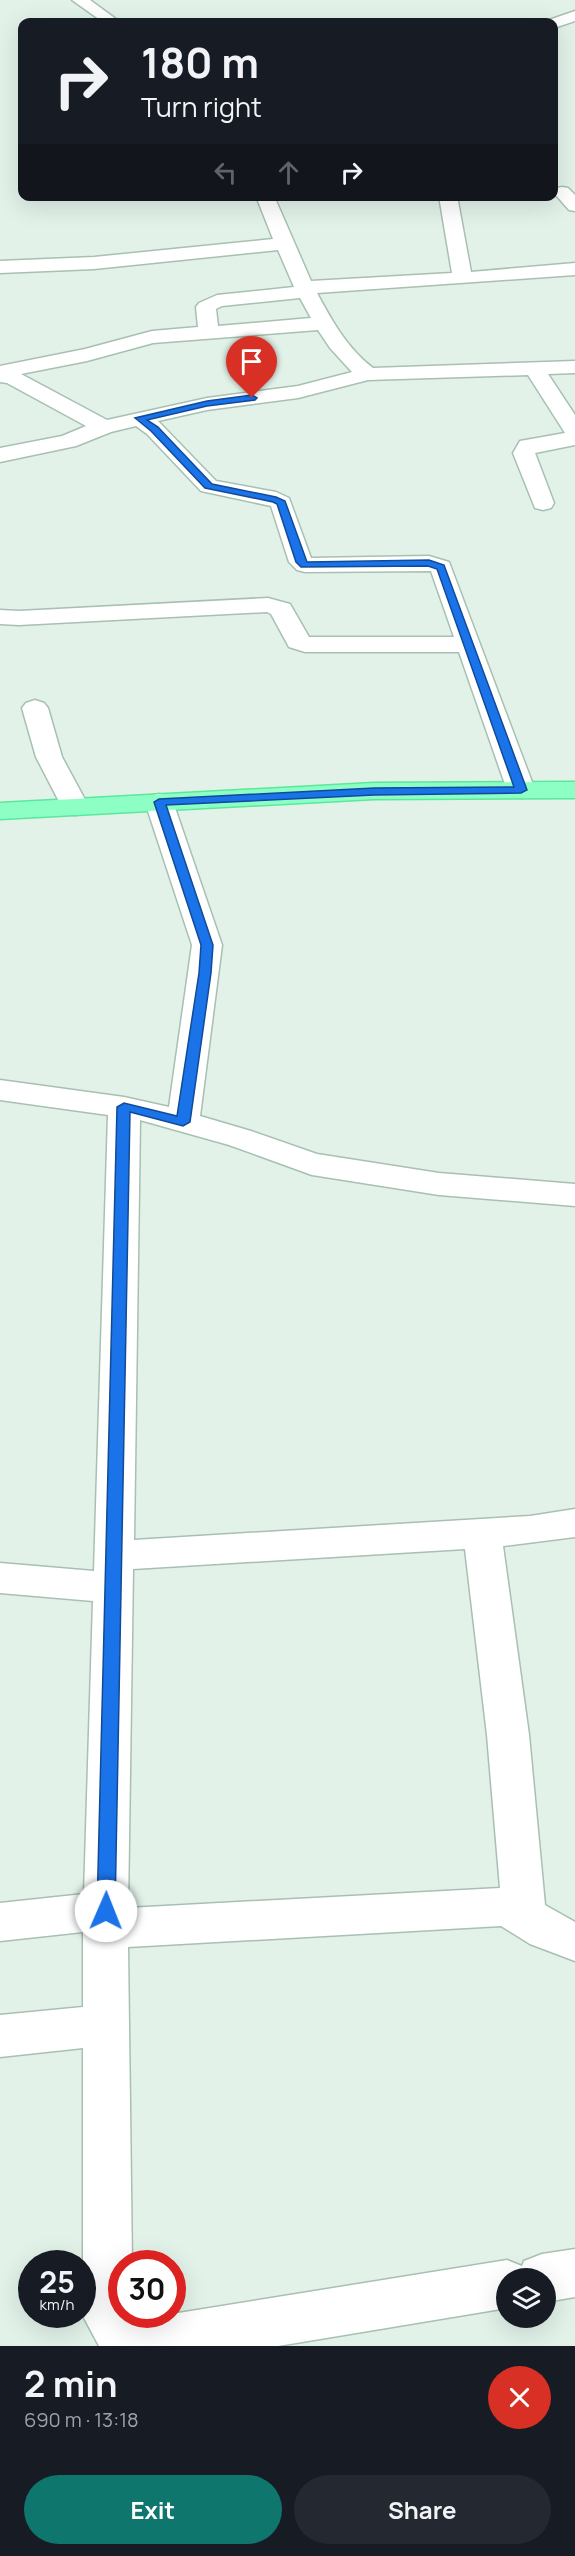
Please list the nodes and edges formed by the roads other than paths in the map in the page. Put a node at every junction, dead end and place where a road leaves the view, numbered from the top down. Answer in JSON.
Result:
{"nodes":[{"id":1,"x":80,"y":0,"type":"edge"},
{"id":2,"x":559,"y":2,"type":"dead end"},
{"id":3,"x":106,"y":18,"type":"edge"},
{"id":4,"x":564,"y":20,"type":"edge"},
{"id":5,"x":562,"y":192,"type":"dead end"},
{"id":6,"x":267,"y":201,"type":"edge"},
{"id":7,"x":449,"y":201,"type":"edge"},
{"id":8,"x":575,"y":206,"type":"edge"},
{"id":9,"x":284,"y":244,"type":"junction"},
{"id":10,"x":0,"y":267,"type":"edge"},
{"id":11,"x":575,"y":269,"type":"edge"},
{"id":12,"x":463,"y":278,"type":"junction"},
{"id":13,"x":307,"y":289,"type":"junction"},
{"id":14,"x":324,"y":323,"type":"junction"},
{"id":15,"x":209,"y":331,"type":"junction"},
{"id":16,"x":534,"y":368,"type":"junction"},
{"id":17,"x":575,"y":368,"type":"edge"},
{"id":18,"x":0,"y":374,"type":"edge"},
{"id":19,"x":368,"y":374,"type":"junction"},
{"id":20,"x":139,"y":418,"type":"junction"},
{"id":21,"x":104,"y":428,"type":"junction"},
{"id":22,"x":575,"y":431,"type":"edge"},
{"id":23,"x":575,"y":436,"type":"edge"},
{"id":24,"x":0,"y":455,"type":"edge"},
{"id":25,"x":543,"y":503,"type":"dead end"},
{"id":26,"x":0,"y":616,"type":"edge"},
{"id":27,"x":467,"y":644,"type":"junction"},
{"id":28,"x":35,"y":708,"type":"dead end"},
{"id":29,"x":521,"y":790,"type":"junction"},
{"id":30,"x":575,"y":790,"type":"edge"},
{"id":31,"x":159,"y":802,"type":"junction"},
{"id":32,"x":75,"y":807,"type":"junction"},
{"id":33,"x":0,"y":811,"type":"edge"},
{"id":34,"x":0,"y":1090,"type":"edge"},
{"id":35,"x":124,"y":1107,"type":"junction"},
{"id":36,"x":183,"y":1122,"type":"junction"},
{"id":37,"x":575,"y":1195,"type":"edge"},
{"id":38,"x":575,"y":1523,"type":"edge"},
{"id":39,"x":482,"y":1533,"type":"junction"},
{"id":40,"x":113,"y":1572,"type":"junction"},
{"id":41,"x":0,"y":1578,"type":"edge"},
{"id":42,"x":524,"y":1915,"type":"junction"},
{"id":43,"x":106,"y":1920,"type":"junction"},
{"id":44,"x":0,"y":1922,"type":"edge"},
{"id":45,"x":575,"y":1942,"type":"edge"},
{"id":46,"x":105,"y":2025,"type":"junction"},
{"id":47,"x":0,"y":2036,"type":"edge"},
{"id":48,"x":575,"y":2273,"type":"edge"},
{"id":49,"x":556,"y":2276,"type":"edge"},
{"id":50,"x":496,"y":2286,"type":"edge"},
{"id":51,"x":273,"y":2334,"type":"edge"}],
"edges":[{"from":1,"to":3,"type":"street"},
{"from":2,"to":4,"type":"street"},
{"from":5,"to":8,"type":"street"},
{"from":6,"to":9,"type":"street"},
{"from":7,"to":12,"type":"street"},
{"from":9,"to":10,"type":"street"},
{"from":9,"to":13,"type":"street"},
{"from":11,"to":12,"type":"street"},
{"from":12,"to":13,"type":"street"},
{"from":13,"to":14,"type":"street"},
{"from":13,"to":15,"type":"street"},
{"from":14,"to":15,"type":"street"},
{"from":14,"to":19,"type":"street"},
{"from":15,"to":18,"type":"street"},
{"from":16,"to":17,"type":"street"},
{"from":16,"to":19,"type":"street"},
{"from":16,"to":22,"type":"street"},
{"from":18,"to":21,"type":"street"},
{"from":19,"to":20,"type":"street"},
{"from":20,"to":21,"type":"street"},
{"from":20,"to":27,"type":"street"},
{"from":21,"to":24,"type":"street"},
{"from":23,"to":25,"type":"street"},
{"from":26,"to":27,"type":"street"},
{"from":27,"to":29,"type":"street"},
{"from":28,"to":32,"type":"street"},
{"from":29,"to":30,"type":"main road"},
{"from":29,"to":31,"type":"main road"},
{"from":31,"to":32,"type":"main road"},
{"from":31,"to":36,"type":"street"},
{"from":32,"to":33,"type":"main road"},
{"from":34,"to":35,"type":"street"},
{"from":35,"to":36,"type":"street"},
{"from":35,"to":40,"type":"street"},
{"from":36,"to":37,"type":"street"},
{"from":38,"to":39,"type":"street"},
{"from":39,"to":40,"type":"street"},
{"from":39,"to":42,"type":"street"},
{"from":40,"to":41,"type":"street"},
{"from":40,"to":43,"type":"street"},
{"from":42,"to":43,"type":"street"},
{"from":42,"to":45,"type":"street"},
{"from":43,"to":44,"type":"street"},
{"from":43,"to":46,"type":"street"},
{"from":46,"to":47,"type":"street"},
{"from":46,"to":51,"type":"street"},
{"from":48,"to":49,"type":"street"},
{"from":50,"to":51,"type":"street"}]}
